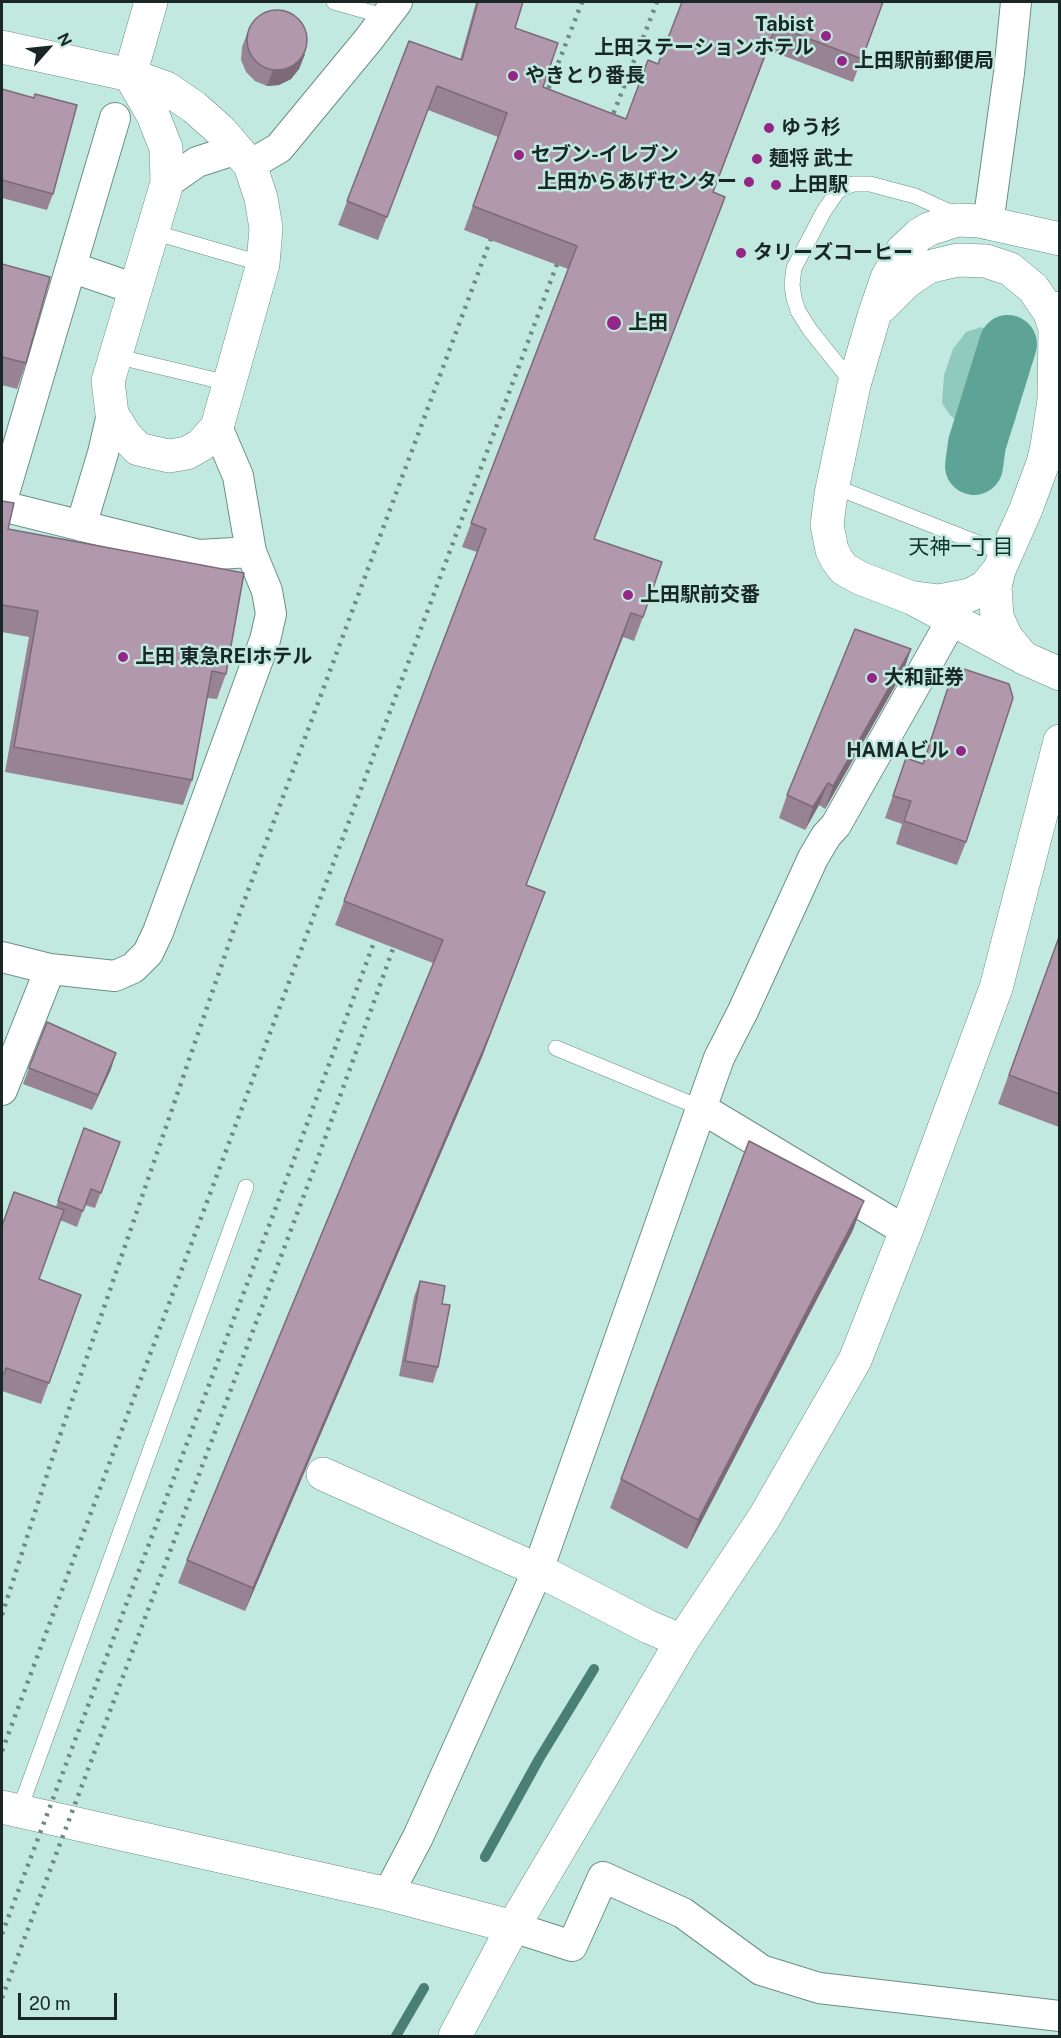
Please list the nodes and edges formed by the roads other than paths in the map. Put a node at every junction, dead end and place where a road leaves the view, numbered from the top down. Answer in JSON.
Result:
{"nodes":[{"id":1,"x":151,"y":2,"type":"edge"},
{"id":2,"x":334,"y":2,"type":"edge"},
{"id":3,"x":1016,"y":2,"type":"edge"},
{"id":4,"x":392,"y":9,"type":"edge"},
{"id":5,"x":2,"y":47,"type":"edge"},
{"id":6,"x":130,"y":75,"type":"junction"},
{"id":7,"x":115,"y":118,"type":"dead end"},
{"id":8,"x":244,"y":157,"type":"junction"},
{"id":9,"x":167,"y":183,"type":"junction"},
{"id":10,"x":978,"y":222,"type":"junction"},
{"id":11,"x":153,"y":232,"type":"junction"},
{"id":12,"x":1057,"y":240,"type":"edge"},
{"id":13,"x":263,"y":264,"type":"junction"},
{"id":14,"x":71,"y":267,"type":"junction"},
{"id":15,"x":135,"y":289,"type":"junction"},
{"id":16,"x":874,"y":316,"type":"junction"},
{"id":17,"x":1057,"y":319,"type":"edge"},
{"id":18,"x":115,"y":356,"type":"junction"},
{"id":19,"x":228,"y":383,"type":"junction"},
{"id":20,"x":854,"y":386,"type":"junction"},
{"id":21,"x":112,"y":414,"type":"junction"},
{"id":22,"x":217,"y":427,"type":"junction"},
{"id":23,"x":833,"y":486,"type":"junction"},
{"id":24,"x":2,"y":500,"type":"edge"},
{"id":25,"x":2,"y":506,"type":"edge"},
{"id":26,"x":81,"y":526,"type":"junction"},
{"id":27,"x":251,"y":552,"type":"junction"},
{"id":28,"x":1003,"y":562,"type":"junction"},
{"id":29,"x":912,"y":598,"type":"junction"},
{"id":30,"x":953,"y":618,"type":"junction"},
{"id":31,"x":1026,"y":659,"type":"junction"},
{"id":32,"x":1059,"y":674,"type":"edge"},
{"id":33,"x":1059,"y":741,"type":"edge"},
{"id":34,"x":2,"y":957,"type":"edge"},
{"id":35,"x":50,"y":969,"type":"junction"},
{"id":36,"x":556,"y":1048,"type":"dead end"},
{"id":37,"x":2,"y":1090,"type":"edge"},
{"id":38,"x":700,"y":1108,"type":"junction"},
{"id":39,"x":246,"y":1187,"type":"dead end"},
{"id":40,"x":906,"y":1230,"type":"junction"},
{"id":41,"x":315,"y":1470,"type":"edge"},
{"id":42,"x":538,"y":1570,"type":"junction"},
{"id":43,"x":682,"y":1641,"type":"junction"},
{"id":44,"x":10,"y":1809,"type":"edge"},
{"id":45,"x":388,"y":1894,"type":"junction"},
{"id":46,"x":513,"y":1927,"type":"junction"},
{"id":47,"x":1056,"y":2023,"type":"edge"},
{"id":48,"x":455,"y":2037,"type":"edge"}],
"edges":[{"from":1,"to":6,"type":"street"},
{"from":2,"to":4,"type":"lane"},
{"from":3,"to":10,"type":"street"},
{"from":4,"to":8,"type":"street"},
{"from":5,"to":6,"type":"street"},
{"from":6,"to":8,"type":"street"},
{"from":6,"to":9,"type":"street"},
{"from":7,"to":14,"type":"street"},
{"from":8,"to":9,"type":"street"},
{"from":8,"to":13,"type":"street"},
{"from":9,"to":11,"type":"street"},
{"from":10,"to":12,"type":"street"},
{"from":10,"to":16,"type":"street"},
{"from":10,"to":20,"type":"lane"},
{"from":11,"to":13,"type":"lane"},
{"from":11,"to":15,"type":"street"},
{"from":13,"to":19,"type":"street"},
{"from":14,"to":15,"type":"street"},
{"from":14,"to":24,"type":"street"},
{"from":15,"to":18,"type":"street"},
{"from":16,"to":17,"type":"street"},
{"from":16,"to":20,"type":"street"},
{"from":17,"to":28,"type":"street"},
{"from":18,"to":19,"type":"lane"},
{"from":18,"to":21,"type":"street"},
{"from":19,"to":22,"type":"street"},
{"from":20,"to":23,"type":"street"},
{"from":21,"to":22,"type":"street"},
{"from":21,"to":26,"type":"street"},
{"from":22,"to":27,"type":"street"},
{"from":23,"to":28,"type":"lane"},
{"from":23,"to":29,"type":"street"},
{"from":25,"to":26,"type":"street"},
{"from":26,"to":27,"type":"street"},
{"from":27,"to":35,"type":"street"},
{"from":28,"to":29,"type":"street"},
{"from":28,"to":31,"type":"street"},
{"from":29,"to":30,"type":"street"},
{"from":30,"to":31,"type":"street"},
{"from":30,"to":38,"type":"street"},
{"from":31,"to":32,"type":"street"},
{"from":33,"to":40,"type":"street"},
{"from":34,"to":35,"type":"street"},
{"from":35,"to":37,"type":"street"},
{"from":36,"to":38,"type":"lane"},
{"from":38,"to":40,"type":"street"},
{"from":38,"to":42,"type":"street"},
{"from":39,"to":44,"type":"lane"},
{"from":40,"to":43,"type":"street"},
{"from":41,"to":42,"type":"street"},
{"from":42,"to":43,"type":"street"},
{"from":42,"to":45,"type":"street"},
{"from":43,"to":46,"type":"street"},
{"from":44,"to":45,"type":"street"},
{"from":45,"to":46,"type":"street"},
{"from":46,"to":47,"type":"street"},
{"from":46,"to":48,"type":"street"}]}
